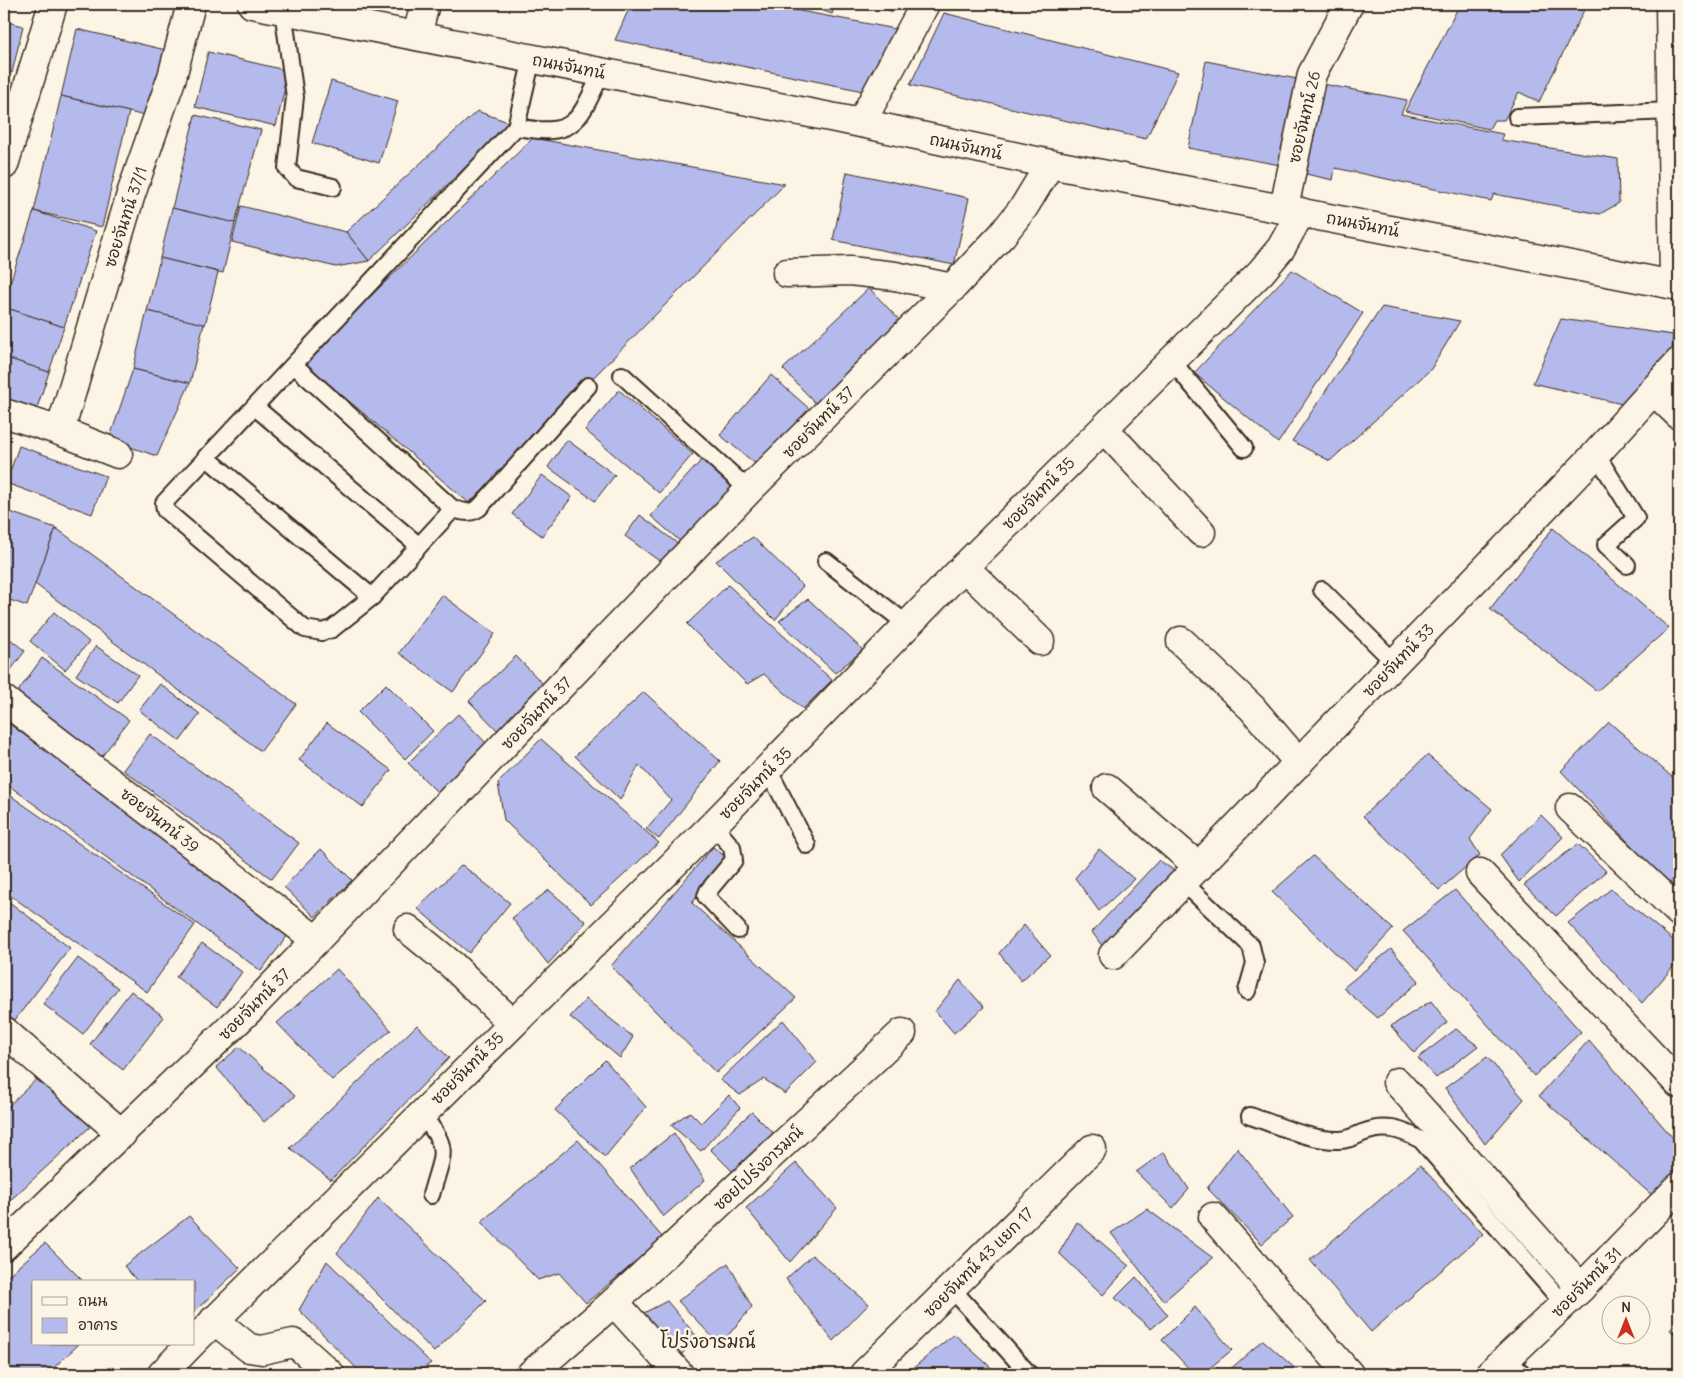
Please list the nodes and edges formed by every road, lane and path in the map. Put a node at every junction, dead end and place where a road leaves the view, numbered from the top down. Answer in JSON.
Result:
{"nodes":[{"id":1,"x":53,"y":4,"type":"edge"},
{"id":2,"x":191,"y":4,"type":"edge"},
{"id":3,"x":252,"y":4,"type":"edge"},
{"id":4,"x":425,"y":4,"type":"edge"},
{"id":5,"x":925,"y":4,"type":"edge"},
{"id":6,"x":1349,"y":4,"type":"edge"},
{"id":7,"x":1670,"y":4,"type":"edge"},
{"id":8,"x":283,"y":10,"type":"junction"},
{"id":9,"x":417,"y":35,"type":"junction"},
{"id":10,"x":532,"y":58,"type":"junction"},
{"id":11,"x":602,"y":72,"type":"junction"},
{"id":12,"x":1673,"y":111,"type":"junction"},
{"id":13,"x":1517,"y":117,"type":"dead end"},
{"id":14,"x":861,"y":123,"type":"junction"},
{"id":15,"x":516,"y":127,"type":"junction"},
{"id":16,"x":1050,"y":164,"type":"junction"},
{"id":17,"x":4,"y":165,"type":"edge"},
{"id":18,"x":333,"y":186,"type":"dead end"},
{"id":19,"x":1292,"y":210,"type":"junction"},
{"id":20,"x":787,"y":273,"type":"dead end"},
{"id":21,"x":1677,"y":285,"type":"edge"},
{"id":22,"x":952,"y":288,"type":"junction"},
{"id":23,"x":1172,"y":361,"type":"junction"},
{"id":24,"x":1679,"y":362,"type":"edge"},
{"id":25,"x":294,"y":365,"type":"junction"},
{"id":26,"x":622,"y":375,"type":"dead end"},
{"id":27,"x":588,"y":386,"type":"dead end"},
{"id":28,"x":1653,"y":390,"type":"junction"},
{"id":29,"x":255,"y":407,"type":"junction"},
{"id":30,"x":4,"y":413,"type":"edge"},
{"id":31,"x":1679,"y":415,"type":"edge"},
{"id":32,"x":1104,"y":428,"type":"junction"},
{"id":33,"x":60,"y":431,"type":"junction"},
{"id":34,"x":1244,"y":448,"type":"dead end"},
{"id":35,"x":118,"y":454,"type":"dead end"},
{"id":36,"x":1596,"y":454,"type":"junction"},
{"id":37,"x":206,"y":457,"type":"junction"},
{"id":38,"x":750,"y":490,"type":"junction"},
{"id":39,"x":453,"y":509,"type":"junction"},
{"id":40,"x":1201,"y":532,"type":"dead end"},
{"id":41,"x":418,"y":545,"type":"junction"},
{"id":42,"x":826,"y":561,"type":"dead end"},
{"id":43,"x":1627,"y":565,"type":"dead end"},
{"id":44,"x":964,"y":567,"type":"junction"},
{"id":45,"x":1322,"y":590,"type":"dead end"},
{"id":46,"x":372,"y":597,"type":"junction"},
{"id":47,"x":908,"y":626,"type":"junction"},
{"id":48,"x":1040,"y":640,"type":"dead end"},
{"id":49,"x":1181,"y":640,"type":"dead end"},
{"id":50,"x":1395,"y":663,"type":"junction"},
{"id":51,"x":4,"y":700,"type":"edge"},
{"id":52,"x":1299,"y":763,"type":"junction"},
{"id":53,"x":768,"y":769,"type":"junction"},
{"id":54,"x":1107,"y":788,"type":"dead end"},
{"id":55,"x":1570,"y":808,"type":"dead end"},
{"id":56,"x":713,"y":825,"type":"junction"},
{"id":57,"x":807,"y":845,"type":"dead end"},
{"id":58,"x":1480,"y":873,"type":"dead end"},
{"id":59,"x":1191,"y":875,"type":"junction"},
{"id":60,"x":1679,"y":912,"type":"edge"},
{"id":61,"x":408,"y":929,"type":"dead end"},
{"id":62,"x":738,"y":930,"type":"dead end"},
{"id":63,"x":316,"y":940,"type":"junction"},
{"id":64,"x":1114,"y":955,"type":"dead end"},
{"id":65,"x":1247,"y":991,"type":"dead end"},
{"id":66,"x":512,"y":1023,"type":"junction"},
{"id":67,"x":4,"y":1031,"type":"edge"},
{"id":68,"x":902,"y":1033,"type":"dead end"},
{"id":69,"x":1397,"y":1082,"type":"dead end"},
{"id":70,"x":1679,"y":1084,"type":"edge"},
{"id":71,"x":421,"y":1114,"type":"junction"},
{"id":72,"x":1250,"y":1116,"type":"dead end"},
{"id":73,"x":122,"y":1134,"type":"junction"},
{"id":74,"x":1092,"y":1149,"type":"dead end"},
{"id":75,"x":1679,"y":1187,"type":"edge"},
{"id":76,"x":432,"y":1195,"type":"dead end"},
{"id":77,"x":1213,"y":1217,"type":"dead end"},
{"id":78,"x":4,"y":1246,"type":"edge"},
{"id":79,"x":951,"y":1288,"type":"junction"},
{"id":80,"x":1572,"y":1296,"type":"junction"},
{"id":81,"x":614,"y":1302,"type":"junction"},
{"id":82,"x":214,"y":1320,"type":"junction"},
{"id":83,"x":195,"y":1340,"type":"edge"},
{"id":84,"x":189,"y":1346,"type":"edge"},
{"id":85,"x":1507,"y":1369,"type":"edge"},
{"id":86,"x":162,"y":1374,"type":"edge"},
{"id":87,"x":330,"y":1374,"type":"edge"},
{"id":88,"x":531,"y":1374,"type":"edge"},
{"id":89,"x":679,"y":1374,"type":"edge"},
{"id":90,"x":864,"y":1374,"type":"edge"},
{"id":91,"x":1029,"y":1374,"type":"edge"},
{"id":92,"x":1349,"y":1374,"type":"edge"}],
"edges":[{"from":1,"to":17,"type":"street"},
{"from":2,"to":33,"type":"street","name":"ซอยจันทน์ 37/1"},
{"from":3,"to":8,"type":"street","name":"ถนนจันทน์"},
{"from":4,"to":9,"type":"street"},
{"from":5,"to":14,"type":"street"},
{"from":6,"to":19,"type":"street","name":"ซอยจันทน์ 26"},
{"from":7,"to":12,"type":"street"},
{"from":8,"to":9,"type":"street","name":"ถนนจันทน์"},
{"from":8,"to":18,"type":"lane"},
{"from":9,"to":10,"type":"street","name":"ถนนจันทน์"},
{"from":10,"to":11,"type":"street","name":"ถนนจันทน์"},
{"from":10,"to":15,"type":"lane"},
{"from":11,"to":14,"type":"street","name":"ถนนจันทน์"},
{"from":11,"to":15,"type":"lane"},
{"from":12,"to":13,"type":"lane"},
{"from":12,"to":21,"type":"street"},
{"from":14,"to":16,"type":"street","name":"ถนนจันทน์"},
{"from":15,"to":25,"type":"lane"},
{"from":16,"to":19,"type":"street","name":"ถนนจันทน์"},
{"from":16,"to":22,"type":"street","name":"ซอยจันทน์ 37"},
{"from":19,"to":21,"type":"street","name":"ถนนจันทน์"},
{"from":19,"to":23,"type":"street","name":"ซอยจันทน์ 35"},
{"from":20,"to":22,"type":"street"},
{"from":22,"to":38,"type":"street","name":"ซอยจันทน์ 37"},
{"from":23,"to":32,"type":"street","name":"ซอยจันทน์ 35"},
{"from":23,"to":34,"type":"lane"},
{"from":24,"to":28,"type":"street","name":"ซอยจันทน์ 33"},
{"from":25,"to":29,"type":"lane"},
{"from":25,"to":39,"type":"lane"},
{"from":26,"to":38,"type":"lane"},
{"from":27,"to":39,"type":"lane"},
{"from":28,"to":31,"type":"street"},
{"from":28,"to":36,"type":"street","name":"ซอยจันทน์ 33"},
{"from":29,"to":37,"type":"lane"},
{"from":29,"to":41,"type":"lane"},
{"from":30,"to":33,"type":"street"},
{"from":32,"to":40,"type":"street"},
{"from":32,"to":44,"type":"street","name":"ซอยจันทน์ 35"},
{"from":33,"to":35,"type":"street"},
{"from":36,"to":43,"type":"lane"},
{"from":36,"to":50,"type":"street","name":"ซอยจันทน์ 33"},
{"from":37,"to":46,"type":"lane"},
{"from":37,"to":46,"type":"lane"},
{"from":38,"to":63,"type":"street","name":"ซอยจันทน์ 37"},
{"from":39,"to":41,"type":"lane"},
{"from":41,"to":46,"type":"lane"},
{"from":42,"to":47,"type":"lane"},
{"from":44,"to":47,"type":"street","name":"ซอยจันทน์ 35"},
{"from":44,"to":48,"type":"street"},
{"from":45,"to":50,"type":"lane"},
{"from":47,"to":53,"type":"street","name":"ซอยจันทน์ 35"},
{"from":49,"to":52,"type":"street"},
{"from":50,"to":52,"type":"street","name":"ซอยจันทน์ 33"},
{"from":51,"to":63,"type":"street","name":"ซอยจันทน์ 39"},
{"from":52,"to":59,"type":"street","name":"ซอยจันทน์ 33"},
{"from":53,"to":56,"type":"street","name":"ซอยจันทน์ 35"},
{"from":53,"to":57,"type":"lane"},
{"from":54,"to":59,"type":"street"},
{"from":55,"to":60,"type":"street"},
{"from":56,"to":62,"type":"lane"},
{"from":56,"to":66,"type":"street","name":"ซอยจันทน์ 35"},
{"from":58,"to":70,"type":"street"},
{"from":59,"to":64,"type":"street","name":"ซอยจันทน์ 33"},
{"from":59,"to":65,"type":"lane"},
{"from":61,"to":66,"type":"street"},
{"from":63,"to":73,"type":"street","name":"ซอยจันทน์ 37"},
{"from":66,"to":71,"type":"street","name":"ซอยจันทน์ 35"},
{"from":67,"to":73,"type":"street"},
{"from":68,"to":81,"type":"street","name":"ซอยโปร่งอารมณ์"},
{"from":69,"to":80,"type":"street"},
{"from":71,"to":76,"type":"lane"},
{"from":71,"to":82,"type":"street","name":"ซอยจันทน์ 35"},
{"from":72,"to":80,"type":"lane"},
{"from":73,"to":78,"type":"street","name":"ซอยจันทน์ 37"},
{"from":74,"to":79,"type":"street","name":"ซอยจันทน์ 43 แยก 17"},
{"from":75,"to":80,"type":"street","name":"ซอยจันทน์ 31"},
{"from":77,"to":92,"type":"street"},
{"from":79,"to":90,"type":"street","name":"ซอยจันทน์ 43 แยก 17"},
{"from":79,"to":91,"type":"lane"},
{"from":80,"to":85,"type":"street","name":"ซอยจันทน์ 31"},
{"from":81,"to":88,"type":"street","name":"ซอยโปร่งอารมณ์"},
{"from":81,"to":89,"type":"street"},
{"from":82,"to":83,"type":"street","name":"ซอยจันทน์ 35"},
{"from":82,"to":87,"type":"street"},
{"from":84,"to":86,"type":"street"}]}
